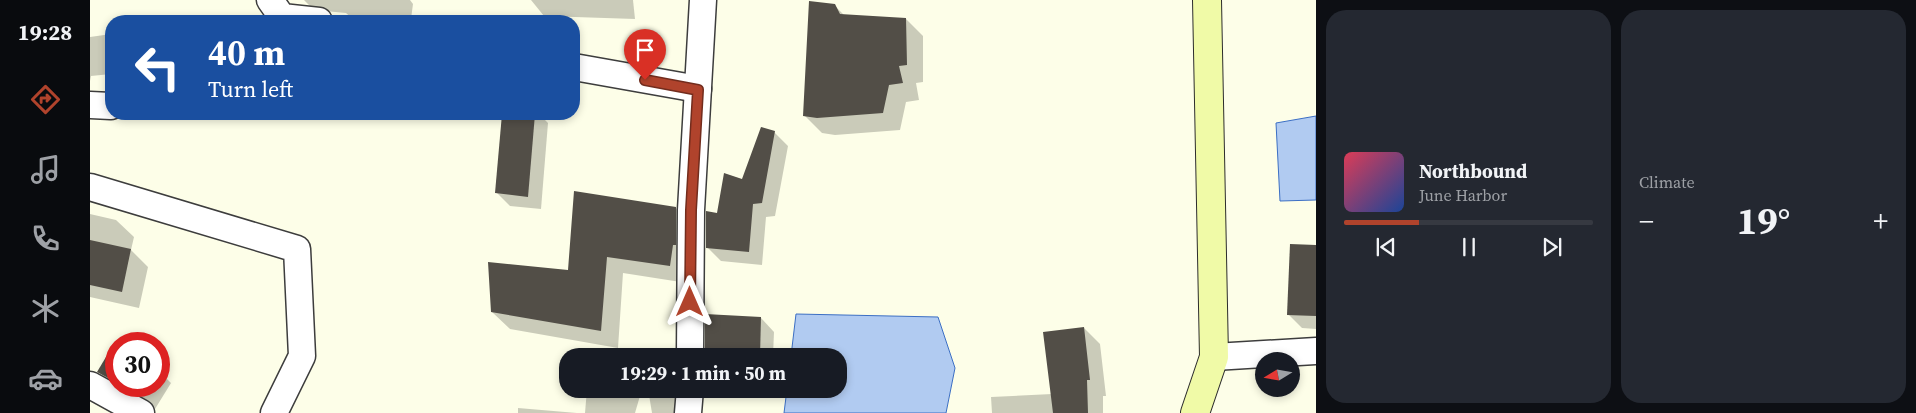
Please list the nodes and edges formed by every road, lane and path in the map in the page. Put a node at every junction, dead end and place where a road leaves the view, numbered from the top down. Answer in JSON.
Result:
{"nodes":[{"id":1,"x":268,"y":0,"type":"edge"},
{"id":2,"x":703,"y":0,"type":"edge"},
{"id":3,"x":1207,"y":0,"type":"edge"},
{"id":4,"x":265,"y":15,"type":"edge"},
{"id":5,"x":280,"y":15,"type":"edge"},
{"id":6,"x":580,"y":68,"type":"edge"},
{"id":7,"x":698,"y":90,"type":"junction"},
{"id":8,"x":90,"y":105,"type":"edge"},
{"id":9,"x":105,"y":106,"type":"edge"},
{"id":10,"x":90,"y":187,"type":"edge"},
{"id":11,"x":690,"y":348,"type":"edge"},
{"id":12,"x":1316,"y":351,"type":"edge"},
{"id":13,"x":1214,"y":357,"type":"junction"},
{"id":14,"x":90,"y":385,"type":"edge"},
{"id":15,"x":689,"y":398,"type":"edge"},
{"id":16,"x":141,"y":413,"type":"edge"},
{"id":17,"x":274,"y":413,"type":"edge"},
{"id":18,"x":688,"y":413,"type":"edge"},
{"id":19,"x":1195,"y":413,"type":"edge"}],
"edges":[{"from":1,"to":4,"type":"street"},
{"from":1,"to":5,"type":"street"},
{"from":2,"to":7,"type":"street"},
{"from":3,"to":13,"type":"main road"},
{"from":6,"to":7,"type":"street"},
{"from":7,"to":11,"type":"street"},
{"from":8,"to":9,"type":"street"},
{"from":10,"to":17,"type":"street"},
{"from":12,"to":13,"type":"street"},
{"from":13,"to":19,"type":"main road"},
{"from":14,"to":16,"type":"street"},
{"from":15,"to":18,"type":"street"}]}
